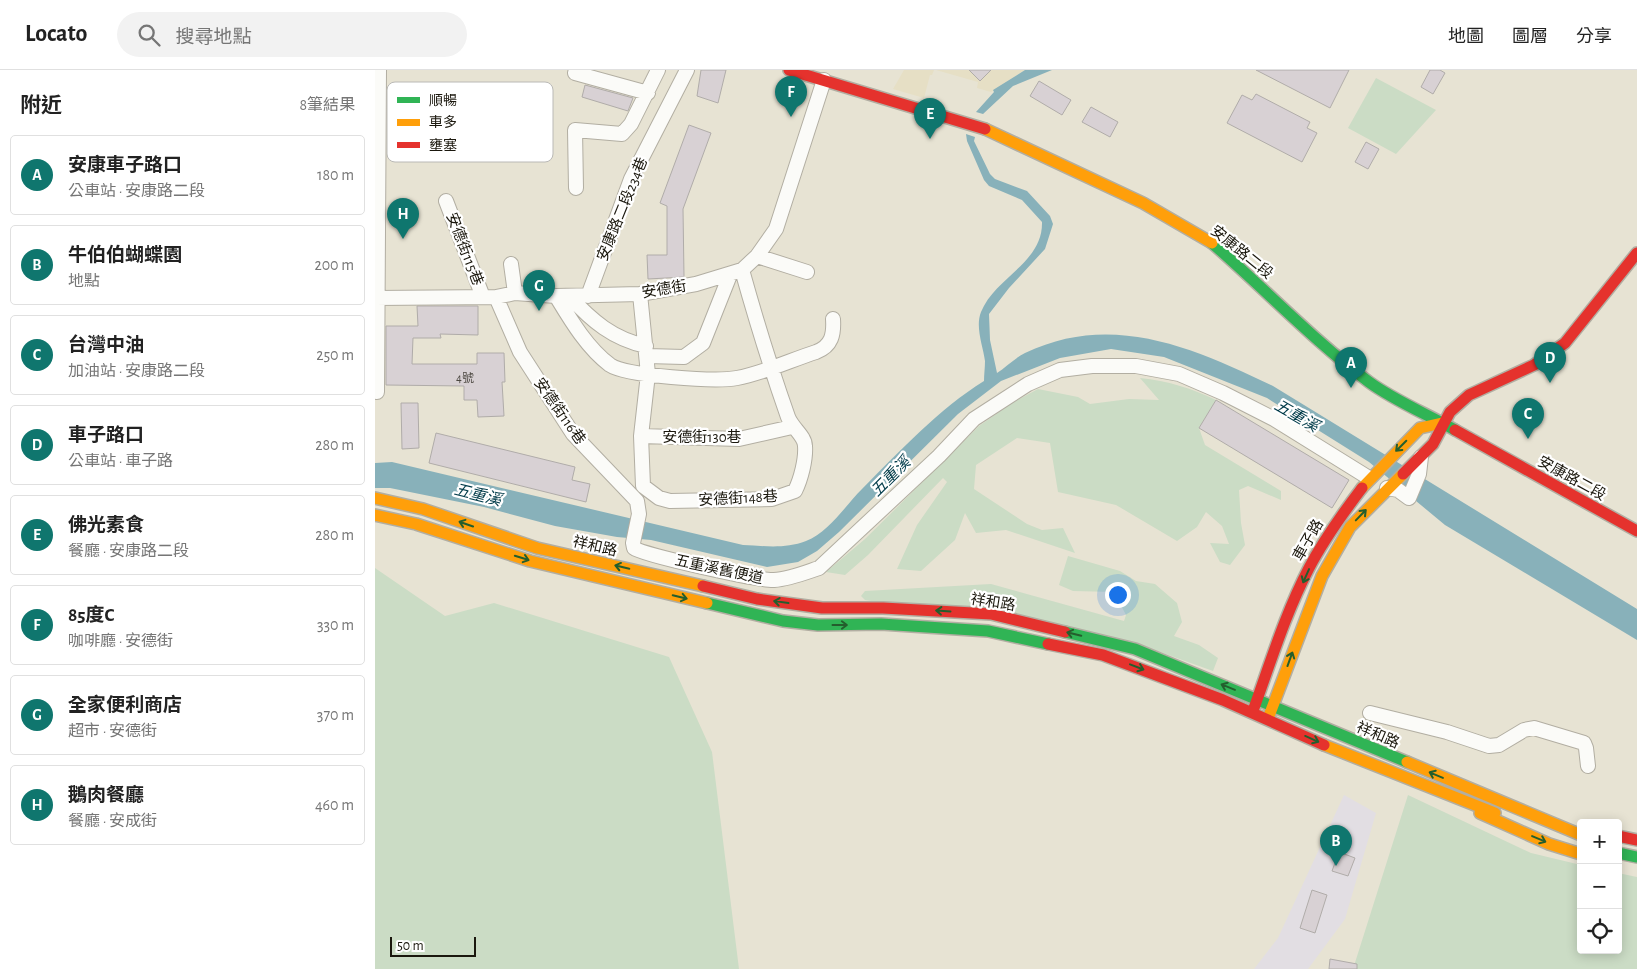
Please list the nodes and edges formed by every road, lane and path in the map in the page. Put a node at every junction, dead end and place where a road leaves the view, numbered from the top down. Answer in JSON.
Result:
{"nodes":[{"id":1,"x":379,"y":70,"type":"edge"},
{"id":2,"x":658,"y":70,"type":"edge"},
{"id":3,"x":687,"y":70,"type":"edge"},
{"id":4,"x":789,"y":70,"type":"edge"},
{"id":5,"x":575,"y":73,"type":"dead end"},
{"id":6,"x":824,"y":80,"type":"junction"},
{"id":7,"x":648,"y":93,"type":"junction"},
{"id":8,"x":576,"y":188,"type":"dead end"},
{"id":9,"x":446,"y":201,"type":"dead end"},
{"id":10,"x":1637,"y":254,"type":"edge"},
{"id":11,"x":757,"y":256,"type":"junction"},
{"id":12,"x":511,"y":264,"type":"dead end"},
{"id":13,"x":807,"y":272,"type":"dead end"},
{"id":14,"x":736,"y":273,"type":"junction"},
{"id":15,"x":515,"y":293,"type":"junction"},
{"id":16,"x":640,"y":294,"type":"junction"},
{"id":17,"x":562,"y":296,"type":"junction"},
{"id":18,"x":588,"y":296,"type":"junction"},
{"id":19,"x":489,"y":297,"type":"junction"},
{"id":20,"x":376,"y":298,"type":"edge"},
{"id":21,"x":833,"y":319,"type":"dead end"},
{"id":22,"x":646,"y":351,"type":"junction"},
{"id":23,"x":771,"y":367,"type":"junction"},
{"id":24,"x":648,"y":374,"type":"junction"},
{"id":25,"x":377,"y":392,"type":"dead end"},
{"id":26,"x":1442,"y":423,"type":"junction"},
{"id":27,"x":792,"y":427,"type":"junction"},
{"id":28,"x":641,"y":436,"type":"junction"},
{"id":29,"x":1421,"y":457,"type":"junction"},
{"id":30,"x":1369,"y":478,"type":"junction"},
{"id":31,"x":1387,"y":488,"type":"junction"},
{"id":32,"x":375,"y":498,"type":"edge"},
{"id":33,"x":639,"y":514,"type":"joint"},
{"id":34,"x":375,"y":515,"type":"edge"},
{"id":35,"x":1637,"y":531,"type":"edge"},
{"id":36,"x":1258,"y":699,"type":"junction"},
{"id":37,"x":1273,"y":705,"type":"junction"},
{"id":38,"x":1252,"y":713,"type":"junction"},
{"id":39,"x":1370,"y":713,"type":"dead end"},
{"id":40,"x":1267,"y":719,"type":"junction"},
{"id":41,"x":1588,"y":766,"type":"dead end"},
{"id":42,"x":1481,"y":794,"type":"junction"},
{"id":43,"x":1447,"y":796,"type":"junction"},
{"id":44,"x":1577,"y":825,"type":"edge"},
{"id":45,"x":1577,"y":833,"type":"edge"},
{"id":46,"x":1622,"y":837,"type":"edge"},
{"id":47,"x":1637,"y":840,"type":"edge"},
{"id":48,"x":1577,"y":842,"type":"edge"},
{"id":49,"x":1622,"y":846,"type":"edge"},
{"id":50,"x":1637,"y":848,"type":"edge"},
{"id":51,"x":1577,"y":852,"type":"edge"},
{"id":52,"x":1622,"y":855,"type":"edge"},
{"id":53,"x":1637,"y":858,"type":"edge"},
{"id":54,"x":1622,"y":866,"type":"edge"},
{"id":55,"x":1637,"y":869,"type":"edge"}],
"edges":[{"from":1,"to":20,"type":"street"},
{"from":2,"to":7,"type":"street"},
{"from":3,"to":18,"type":"street","name":"安康路二段234巷"},
{"from":4,"to":6,"type":"main road","name":"安康路二段"},
{"from":5,"to":7,"type":"street"},
{"from":6,"to":11,"type":"street","name":"安德街"},
{"from":6,"to":26,"type":"main road","name":"安康路二段"},
{"from":7,"to":8,"type":"street"},
{"from":9,"to":19,"type":"street","name":"安德街115巷"},
{"from":10,"to":26,"type":"main road","name":"車子路"},
{"from":11,"to":13,"type":"street"},
{"from":11,"to":14,"type":"street","name":"安德街"},
{"from":12,"to":15,"type":"street"},
{"from":14,"to":16,"type":"street","name":"安德街"},
{"from":14,"to":22,"type":"street"},
{"from":14,"to":23,"type":"street","name":"安德街148巷"},
{"from":15,"to":17,"type":"street","name":"安德街"},
{"from":15,"to":19,"type":"street","name":"安德街"},
{"from":16,"to":18,"type":"street","name":"安德街"},
{"from":16,"to":22,"type":"street","name":"安德街148巷"},
{"from":17,"to":18,"type":"street","name":"安德街"},
{"from":17,"to":22,"type":"street"},
{"from":17,"to":24,"type":"street"},
{"from":19,"to":20,"type":"street","name":"安德街"},
{"from":19,"to":33,"type":"street","name":"安德街116巷"},
{"from":20,"to":25,"type":"street"},
{"from":21,"to":23,"type":"street"},
{"from":22,"to":24,"type":"street","name":"安德街148巷"},
{"from":23,"to":24,"type":"street"},
{"from":23,"to":27,"type":"street","name":"安德街148巷"},
{"from":24,"to":28,"type":"street","name":"安德街148巷"},
{"from":26,"to":29,"type":"main road","name":"車子路"},
{"from":26,"to":30,"type":"main road","name":"車子路","one_way":true},
{"from":26,"to":35,"type":"main road","name":"安康路二段"},
{"from":27,"to":28,"type":"street","name":"安德街130巷"},
{"from":27,"to":28,"type":"street","name":"安德街148巷"},
{"from":29,"to":31,"type":"main road","name":"車子路"},
{"from":29,"to":31,"type":"street"},
{"from":30,"to":33,"type":"street","name":"五重溪舊便道"},
{"from":30,"to":36,"type":"main road","name":"車子路","one_way":true},
{"from":37,"to":31,"type":"main road","name":"車子路","one_way":true},
{"from":36,"to":32,"type":"main road","name":"祥和路","one_way":true},
{"from":34,"to":38,"type":"main road","name":"祥和路","one_way":true},
{"from":36,"to":37,"type":"main road","name":"祥和路"},
{"from":36,"to":38,"type":"main road","name":"車子路"},
{"from":37,"to":40,"type":"main road","name":"車子路"},
{"from":42,"to":37,"type":"main road","name":"祥和路","one_way":true},
{"from":38,"to":40,"type":"main road","name":"祥和路"},
{"from":39,"to":41,"type":"street"},
{"from":40,"to":43,"type":"main road","name":"祥和路","one_way":true},
{"from":42,"to":44,"type":"main road"},
{"from":42,"to":45,"type":"main road","name":"祥和路"},
{"from":43,"to":48,"type":"main road","name":"祥和路"},
{"from":43,"to":51,"type":"main road","one_way":true},
{"from":46,"to":47,"type":"main road"},
{"from":49,"to":50,"type":"main road"},
{"from":52,"to":53,"type":"main road"},
{"from":54,"to":55,"type":"main road"}]}
